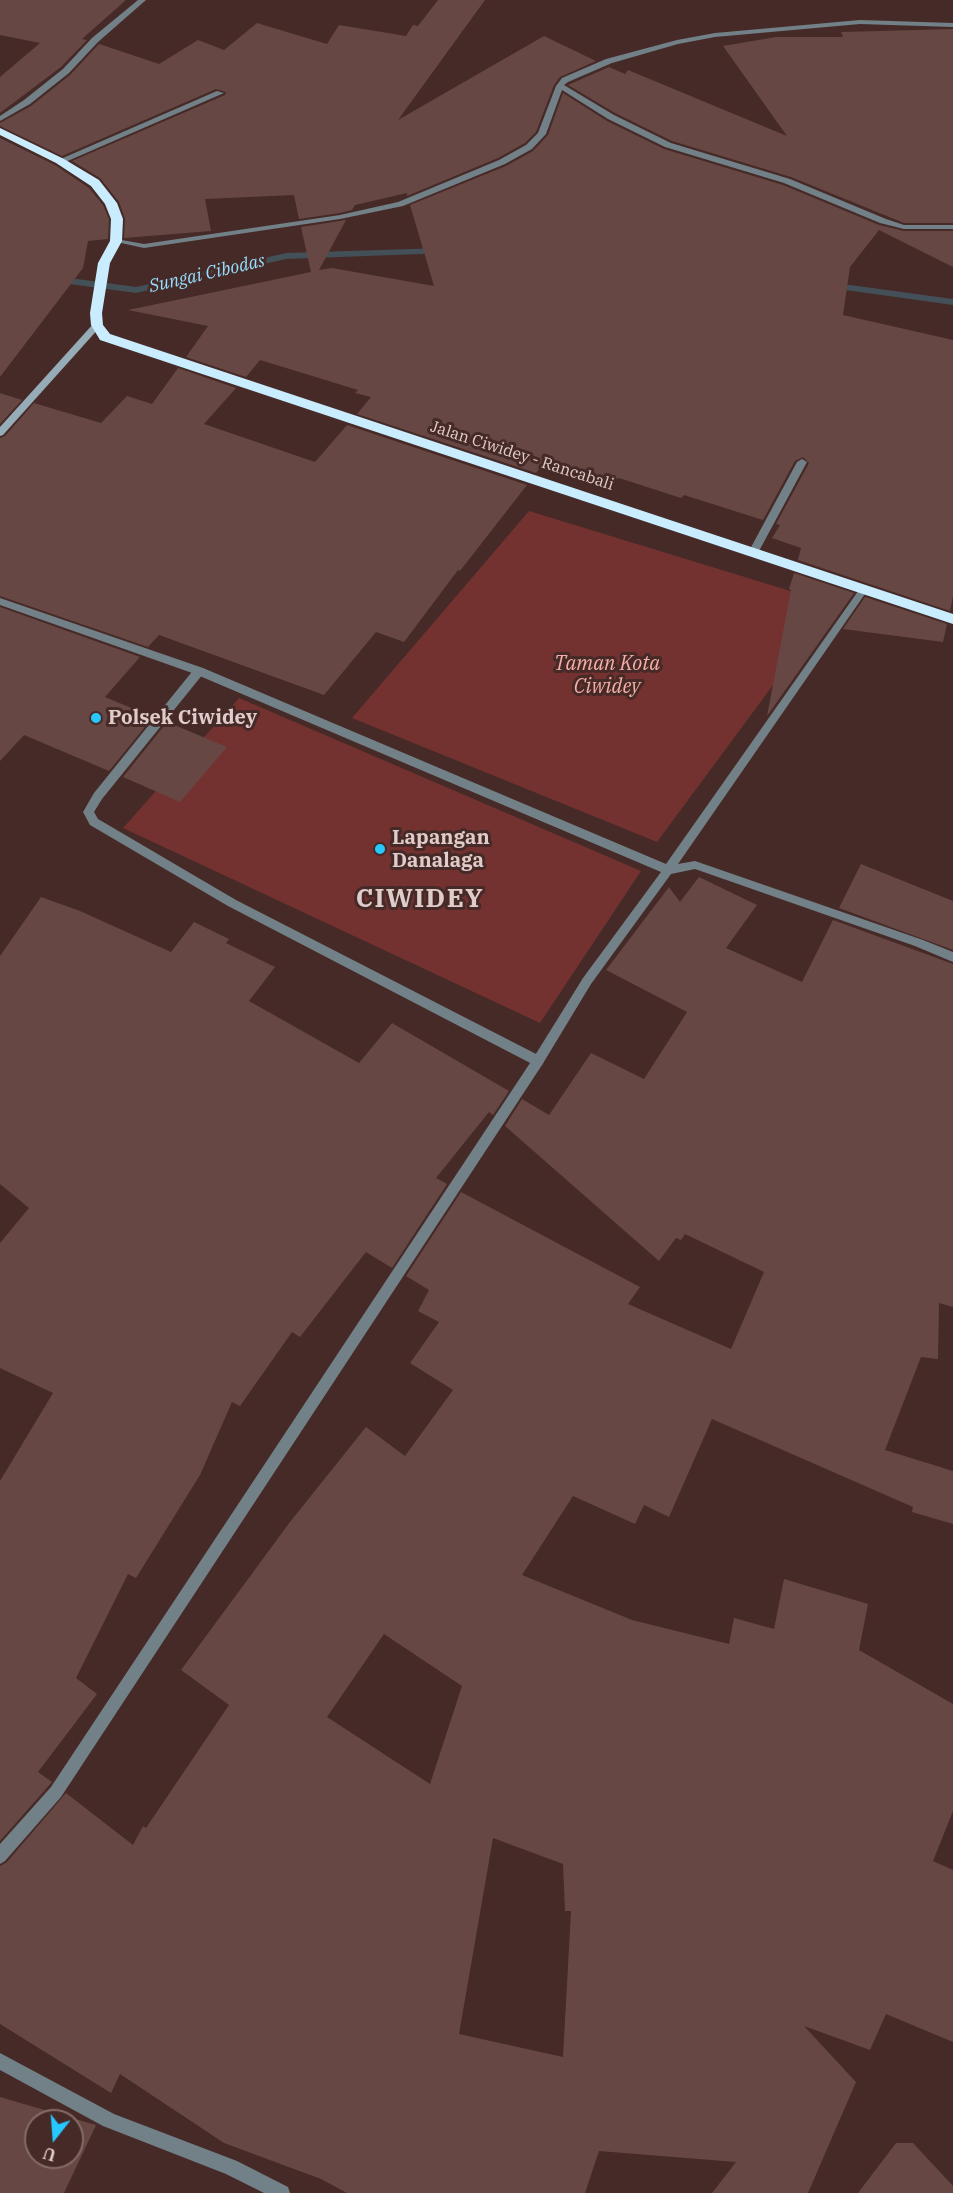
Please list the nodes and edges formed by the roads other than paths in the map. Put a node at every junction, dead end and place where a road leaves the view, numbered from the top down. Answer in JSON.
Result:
{"nodes":[{"id":1,"x":142,"y":0,"type":"edge"},
{"id":2,"x":953,"y":26,"type":"edge"},
{"id":3,"x":560,"y":86,"type":"junction"},
{"id":4,"x":220,"y":93,"type":"dead end"},
{"id":5,"x":0,"y":119,"type":"edge"},
{"id":6,"x":0,"y":131,"type":"edge"},
{"id":7,"x":60,"y":161,"type":"junction"},
{"id":8,"x":953,"y":227,"type":"edge"},
{"id":9,"x":116,"y":241,"type":"junction"},
{"id":10,"x":97,"y":319,"type":"junction"},
{"id":11,"x":0,"y":433,"type":"edge"},
{"id":12,"x":802,"y":462,"type":"dead end"},
{"id":13,"x":754,"y":551,"type":"junction"},
{"id":14,"x":864,"y":589,"type":"junction"},
{"id":15,"x":0,"y":601,"type":"edge"},
{"id":16,"x":953,"y":619,"type":"edge"},
{"id":17,"x":199,"y":670,"type":"junction"},
{"id":18,"x":668,"y":870,"type":"junction"},
{"id":19,"x":953,"y":957,"type":"edge"},
{"id":20,"x":538,"y":1061,"type":"junction"},
{"id":21,"x":0,"y":1856,"type":"edge"},
{"id":22,"x":0,"y":2061,"type":"edge"},
{"id":23,"x":282,"y":2193,"type":"edge"}],
"edges":[{"from":1,"to":5,"type":"street"},
{"from":2,"to":3,"type":"street"},
{"from":3,"to":8,"type":"street"},
{"from":3,"to":9,"type":"street"},
{"from":4,"to":7,"type":"street"},
{"from":6,"to":7,"type":"highway"},
{"from":7,"to":9,"type":"highway"},
{"from":9,"to":10,"type":"highway"},
{"from":10,"to":11,"type":"street"},
{"from":10,"to":13,"type":"highway","name":"Jalan Ciwidey - Rancabali"},
{"from":12,"to":13,"type":"street"},
{"from":13,"to":14,"type":"highway","name":"Jalan Ciwidey - Rancabali"},
{"from":14,"to":16,"type":"highway","name":"Jalan Ciwidey - Rancabali"},
{"from":14,"to":18,"type":"street"},
{"from":15,"to":17,"type":"street"},
{"from":17,"to":18,"type":"street"},
{"from":17,"to":20,"type":"street"},
{"from":18,"to":19,"type":"street"},
{"from":18,"to":20,"type":"street"},
{"from":20,"to":21,"type":"street"},
{"from":22,"to":23,"type":"street"}]}
